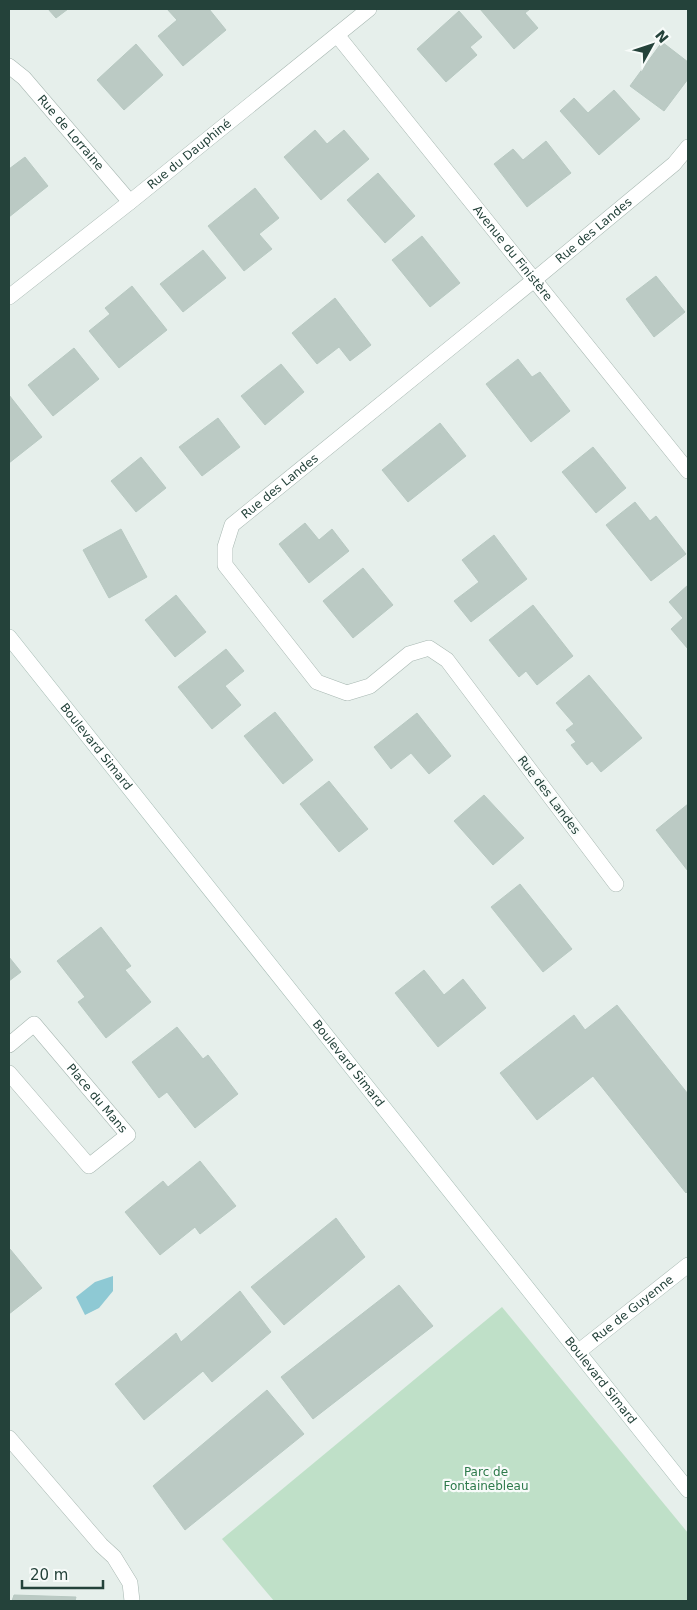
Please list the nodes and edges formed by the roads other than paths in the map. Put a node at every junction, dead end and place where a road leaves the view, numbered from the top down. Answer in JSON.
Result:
{"nodes":[{"id":1,"x":369,"y":9,"type":"edge"},
{"id":2,"x":337,"y":35,"type":"junction"},
{"id":3,"x":9,"y":66,"type":"edge"},
{"id":4,"x":688,"y":147,"type":"edge"},
{"id":5,"x":130,"y":202,"type":"junction"},
{"id":6,"x":534,"y":280,"type":"junction"},
{"id":7,"x":9,"y":297,"type":"edge"},
{"id":8,"x":688,"y":471,"type":"edge"},
{"id":9,"x":9,"y":637,"type":"edge"},
{"id":10,"x":616,"y":884,"type":"dead end"},
{"id":11,"x":9,"y":1045,"type":"edge"},
{"id":12,"x":9,"y":1073,"type":"edge"},
{"id":13,"x":688,"y":1266,"type":"edge"},
{"id":14,"x":578,"y":1352,"type":"junction"},
{"id":15,"x":9,"y":1438,"type":"edge"},
{"id":16,"x":688,"y":1490,"type":"edge"},
{"id":17,"x":132,"y":1601,"type":"edge"}],
"edges":[{"from":1,"to":2,"type":"street","name":"Rue du Dauphiné"},
{"from":2,"to":5,"type":"street","name":"Rue du Dauphiné"},
{"from":2,"to":6,"type":"street","name":"Avenue du Finistère"},
{"from":3,"to":5,"type":"street","name":"Rue de Lorraine"},
{"from":4,"to":6,"type":"street","name":"Rue des Landes"},
{"from":5,"to":7,"type":"street","name":"Rue du Dauphiné"},
{"from":6,"to":8,"type":"street","name":"Avenue du Finistère"},
{"from":6,"to":10,"type":"street","name":"Rue des Landes"},
{"from":9,"to":14,"type":"street","name":"Boulevard Simard"},
{"from":11,"to":12,"type":"street","name":"Place du Mans"},
{"from":13,"to":14,"type":"street","name":"Rue de Guyenne"},
{"from":14,"to":16,"type":"street","name":"Boulevard Simard"},
{"from":15,"to":17,"type":"street"}]}
